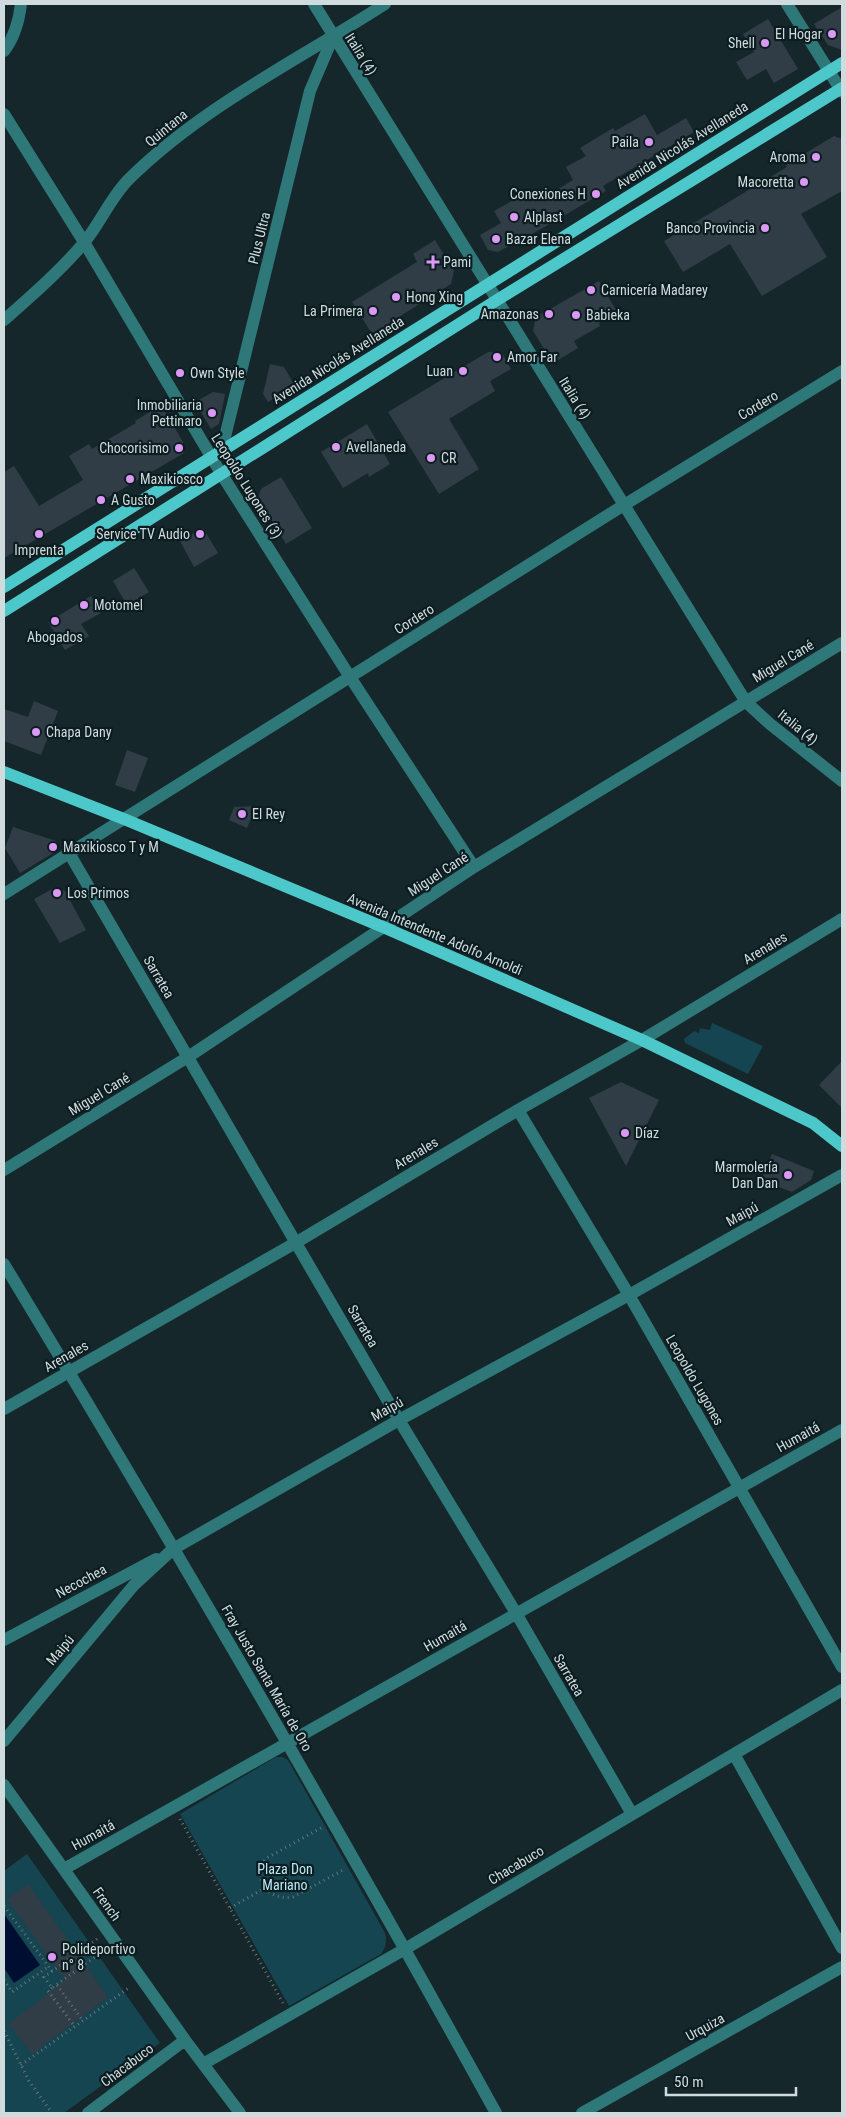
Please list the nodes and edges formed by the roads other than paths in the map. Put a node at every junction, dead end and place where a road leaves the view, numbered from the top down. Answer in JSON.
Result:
{"nodes":[{"id":1,"x":22,"y":4,"type":"edge"},
{"id":2,"x":314,"y":4,"type":"edge"},
{"id":3,"x":385,"y":4,"type":"edge"},
{"id":4,"x":787,"y":4,"type":"edge"},
{"id":5,"x":333,"y":37,"type":"junction"},
{"id":6,"x":4,"y":52,"type":"edge"},
{"id":7,"x":842,"y":63,"type":"edge"},
{"id":8,"x":829,"y":71,"type":"junction"},
{"id":9,"x":842,"y":90,"type":"edge"},
{"id":10,"x":4,"y":114,"type":"edge"},
{"id":11,"x":84,"y":242,"type":"junction"},
{"id":12,"x":487,"y":285,"type":"junction"},
{"id":13,"x":496,"y":300,"type":"junction"},
{"id":14,"x":4,"y":320,"type":"edge"},
{"id":15,"x":842,"y":371,"type":"edge"},
{"id":16,"x":222,"y":449,"type":"junction"},
{"id":17,"x":211,"y":457,"type":"junction"},
{"id":18,"x":222,"y":475,"type":"junction"},
{"id":19,"x":624,"y":505,"type":"junction"},
{"id":20,"x":4,"y":587,"type":"edge"},
{"id":21,"x":4,"y":611,"type":"edge"},
{"id":22,"x":842,"y":643,"type":"edge"},
{"id":23,"x":350,"y":678,"type":"junction"},
{"id":24,"x":746,"y":702,"type":"junction"},
{"id":25,"x":4,"y":772,"type":"edge"},
{"id":26,"x":842,"y":781,"type":"edge"},
{"id":27,"x":124,"y":819,"type":"junction"},
{"id":28,"x":69,"y":853,"type":"junction"},
{"id":29,"x":474,"y":867,"type":"junction"},
{"id":30,"x":4,"y":894,"type":"edge"},
{"id":31,"x":842,"y":919,"type":"edge"},
{"id":32,"x":384,"y":927,"type":"junction"},
{"id":33,"x":642,"y":1040,"type":"junction"},
{"id":34,"x":188,"y":1057,"type":"junction"},
{"id":35,"x":518,"y":1110,"type":"junction"},
{"id":36,"x":842,"y":1146,"type":"edge"},
{"id":37,"x":4,"y":1170,"type":"edge"},
{"id":38,"x":842,"y":1175,"type":"edge"},
{"id":39,"x":297,"y":1242,"type":"junction"},
{"id":40,"x":4,"y":1264,"type":"edge"},
{"id":41,"x":629,"y":1295,"type":"junction"},
{"id":42,"x":69,"y":1372,"type":"junction"},
{"id":43,"x":4,"y":1409,"type":"edge"},
{"id":44,"x":400,"y":1420,"type":"junction"},
{"id":45,"x":842,"y":1430,"type":"edge"},
{"id":46,"x":738,"y":1487,"type":"junction"},
{"id":47,"x":173,"y":1549,"type":"junction"},
{"id":48,"x":516,"y":1613,"type":"junction"},
{"id":49,"x":4,"y":1640,"type":"edge"},
{"id":50,"x":842,"y":1667,"type":"edge"},
{"id":51,"x":842,"y":1690,"type":"edge"},
{"id":52,"x":4,"y":1741,"type":"edge"},
{"id":53,"x":287,"y":1742,"type":"junction"},
{"id":54,"x":734,"y":1754,"type":"junction"},
{"id":55,"x":4,"y":1785,"type":"edge"},
{"id":56,"x":632,"y":1814,"type":"junction"},
{"id":57,"x":64,"y":1869,"type":"junction"},
{"id":58,"x":842,"y":1948,"type":"edge"},
{"id":59,"x":405,"y":1949,"type":"junction"},
{"id":60,"x":842,"y":1966,"type":"edge"},
{"id":61,"x":185,"y":2040,"type":"junction"},
{"id":62,"x":203,"y":2064,"type":"junction"},
{"id":63,"x":88,"y":2113,"type":"edge"},
{"id":64,"x":240,"y":2113,"type":"edge"},
{"id":65,"x":496,"y":2113,"type":"edge"},
{"id":66,"x":582,"y":2113,"type":"edge"}],
"edges":[{"from":1,"to":6,"type":"street"},
{"from":2,"to":5,"type":"street","name":"Italia (4)"},
{"from":3,"to":5,"type":"street","name":"Quintana"},
{"from":4,"to":8,"type":"street"},
{"from":5,"to":11,"type":"street","name":"Quintana"},
{"from":5,"to":12,"type":"street","name":"Italia (4)"},
{"from":5,"to":16,"type":"street","name":"Plus Ultra"},
{"from":7,"to":8,"type":"main road","name":"Avenida Nicolás Avellaneda"},
{"from":8,"to":9,"type":"street"},
{"from":8,"to":12,"type":"main road","name":"Avenida Nicolás Avellaneda"},
{"from":9,"to":13,"type":"main road"},
{"from":10,"to":11,"type":"street","name":"Leopoldo Lugones (3)"},
{"from":11,"to":14,"type":"street","name":"Quintana"},
{"from":11,"to":17,"type":"street","name":"Leopoldo Lugones (3)"},
{"from":12,"to":13,"type":"street","name":"Italia (4)"},
{"from":12,"to":16,"type":"main road","name":"Avenida Nicolás Avellaneda"},
{"from":13,"to":18,"type":"main road"},
{"from":13,"to":19,"type":"street","name":"Italia (4)"},
{"from":15,"to":19,"type":"street","name":"Cordero"},
{"from":16,"to":17,"type":"main road","name":"Avenida Nicolás Avellaneda"},
{"from":17,"to":18,"type":"street","name":"Leopoldo Lugones (3)"},
{"from":17,"to":20,"type":"main road","name":"Avenida Nicolás Avellaneda"},
{"from":18,"to":21,"type":"main road"},
{"from":18,"to":23,"type":"street","name":"Leopoldo Lugones (3)"},
{"from":19,"to":23,"type":"street","name":"Cordero"},
{"from":19,"to":24,"type":"street","name":"Italia (4)"},
{"from":22,"to":24,"type":"street","name":"Miguel Cané"},
{"from":23,"to":27,"type":"street","name":"Cordero"},
{"from":23,"to":29,"type":"street","name":"Leopoldo Lugones (3)"},
{"from":24,"to":26,"type":"street","name":"Italia (4)"},
{"from":24,"to":29,"type":"street","name":"Miguel Cané"},
{"from":25,"to":27,"type":"main road","name":"Avenida Intendente Adolfo Arnoldi"},
{"from":27,"to":28,"type":"street","name":"Cordero"},
{"from":27,"to":32,"type":"main road","name":"Avenida Intendente Adolfo Arnoldi"},
{"from":28,"to":30,"type":"street","name":"Cordero"},
{"from":28,"to":34,"type":"street","name":"Sarratea"},
{"from":29,"to":32,"type":"street","name":"Miguel Cané"},
{"from":31,"to":33,"type":"street","name":"Arenales"},
{"from":32,"to":33,"type":"main road","name":"Avenida Intendente Adolfo Arnoldi"},
{"from":32,"to":34,"type":"street","name":"Miguel Cané"},
{"from":33,"to":35,"type":"street","name":"Arenales"},
{"from":33,"to":36,"type":"main road","name":"Avenida Intendente Adolfo Arnoldi"},
{"from":34,"to":37,"type":"street","name":"Miguel Cané"},
{"from":34,"to":39,"type":"street","name":"Sarratea"},
{"from":35,"to":39,"type":"street","name":"Arenales"},
{"from":35,"to":41,"type":"street","name":"Leopoldo Lugones"},
{"from":38,"to":41,"type":"street","name":"Maipú"},
{"from":39,"to":42,"type":"street","name":"Arenales"},
{"from":39,"to":44,"type":"street","name":"Sarratea"},
{"from":40,"to":42,"type":"street","name":"Fray Justo Santa María de Oro"},
{"from":41,"to":44,"type":"street","name":"Maipú"},
{"from":41,"to":46,"type":"street","name":"Leopoldo Lugones"},
{"from":42,"to":43,"type":"street","name":"Arenales"},
{"from":42,"to":47,"type":"street","name":"Fray Justo Santa María de Oro"},
{"from":44,"to":47,"type":"street","name":"Maipú"},
{"from":44,"to":48,"type":"street","name":"Sarratea"},
{"from":45,"to":46,"type":"street","name":"Humaitá"},
{"from":46,"to":48,"type":"street","name":"Humaitá"},
{"from":46,"to":50,"type":"street","name":"Leopoldo Lugones"},
{"from":47,"to":49,"type":"street","name":"Necochea"},
{"from":47,"to":52,"type":"street","name":"Maipú"},
{"from":47,"to":53,"type":"street","name":"Fray Justo Santa María de Oro"},
{"from":48,"to":53,"type":"street","name":"Humaitá"},
{"from":48,"to":56,"type":"street","name":"Sarratea"},
{"from":51,"to":54,"type":"street","name":"Chacabuco"},
{"from":53,"to":57,"type":"street","name":"Humaitá"},
{"from":53,"to":59,"type":"street","name":"Fray Justo Santa María de Oro"},
{"from":54,"to":56,"type":"street","name":"Chacabuco"},
{"from":54,"to":58,"type":"street"},
{"from":55,"to":57,"type":"street","name":"French"},
{"from":56,"to":59,"type":"street","name":"Chacabuco"},
{"from":57,"to":61,"type":"street","name":"French"},
{"from":59,"to":62,"type":"street","name":"Chacabuco"},
{"from":59,"to":65,"type":"street","name":"Fray Justo Santa María de Oro"},
{"from":60,"to":66,"type":"street","name":"Urquiza"},
{"from":61,"to":62,"type":"street","name":"French"},
{"from":61,"to":63,"type":"street","name":"Chacabuco"},
{"from":62,"to":64,"type":"street","name":"French"}]}
